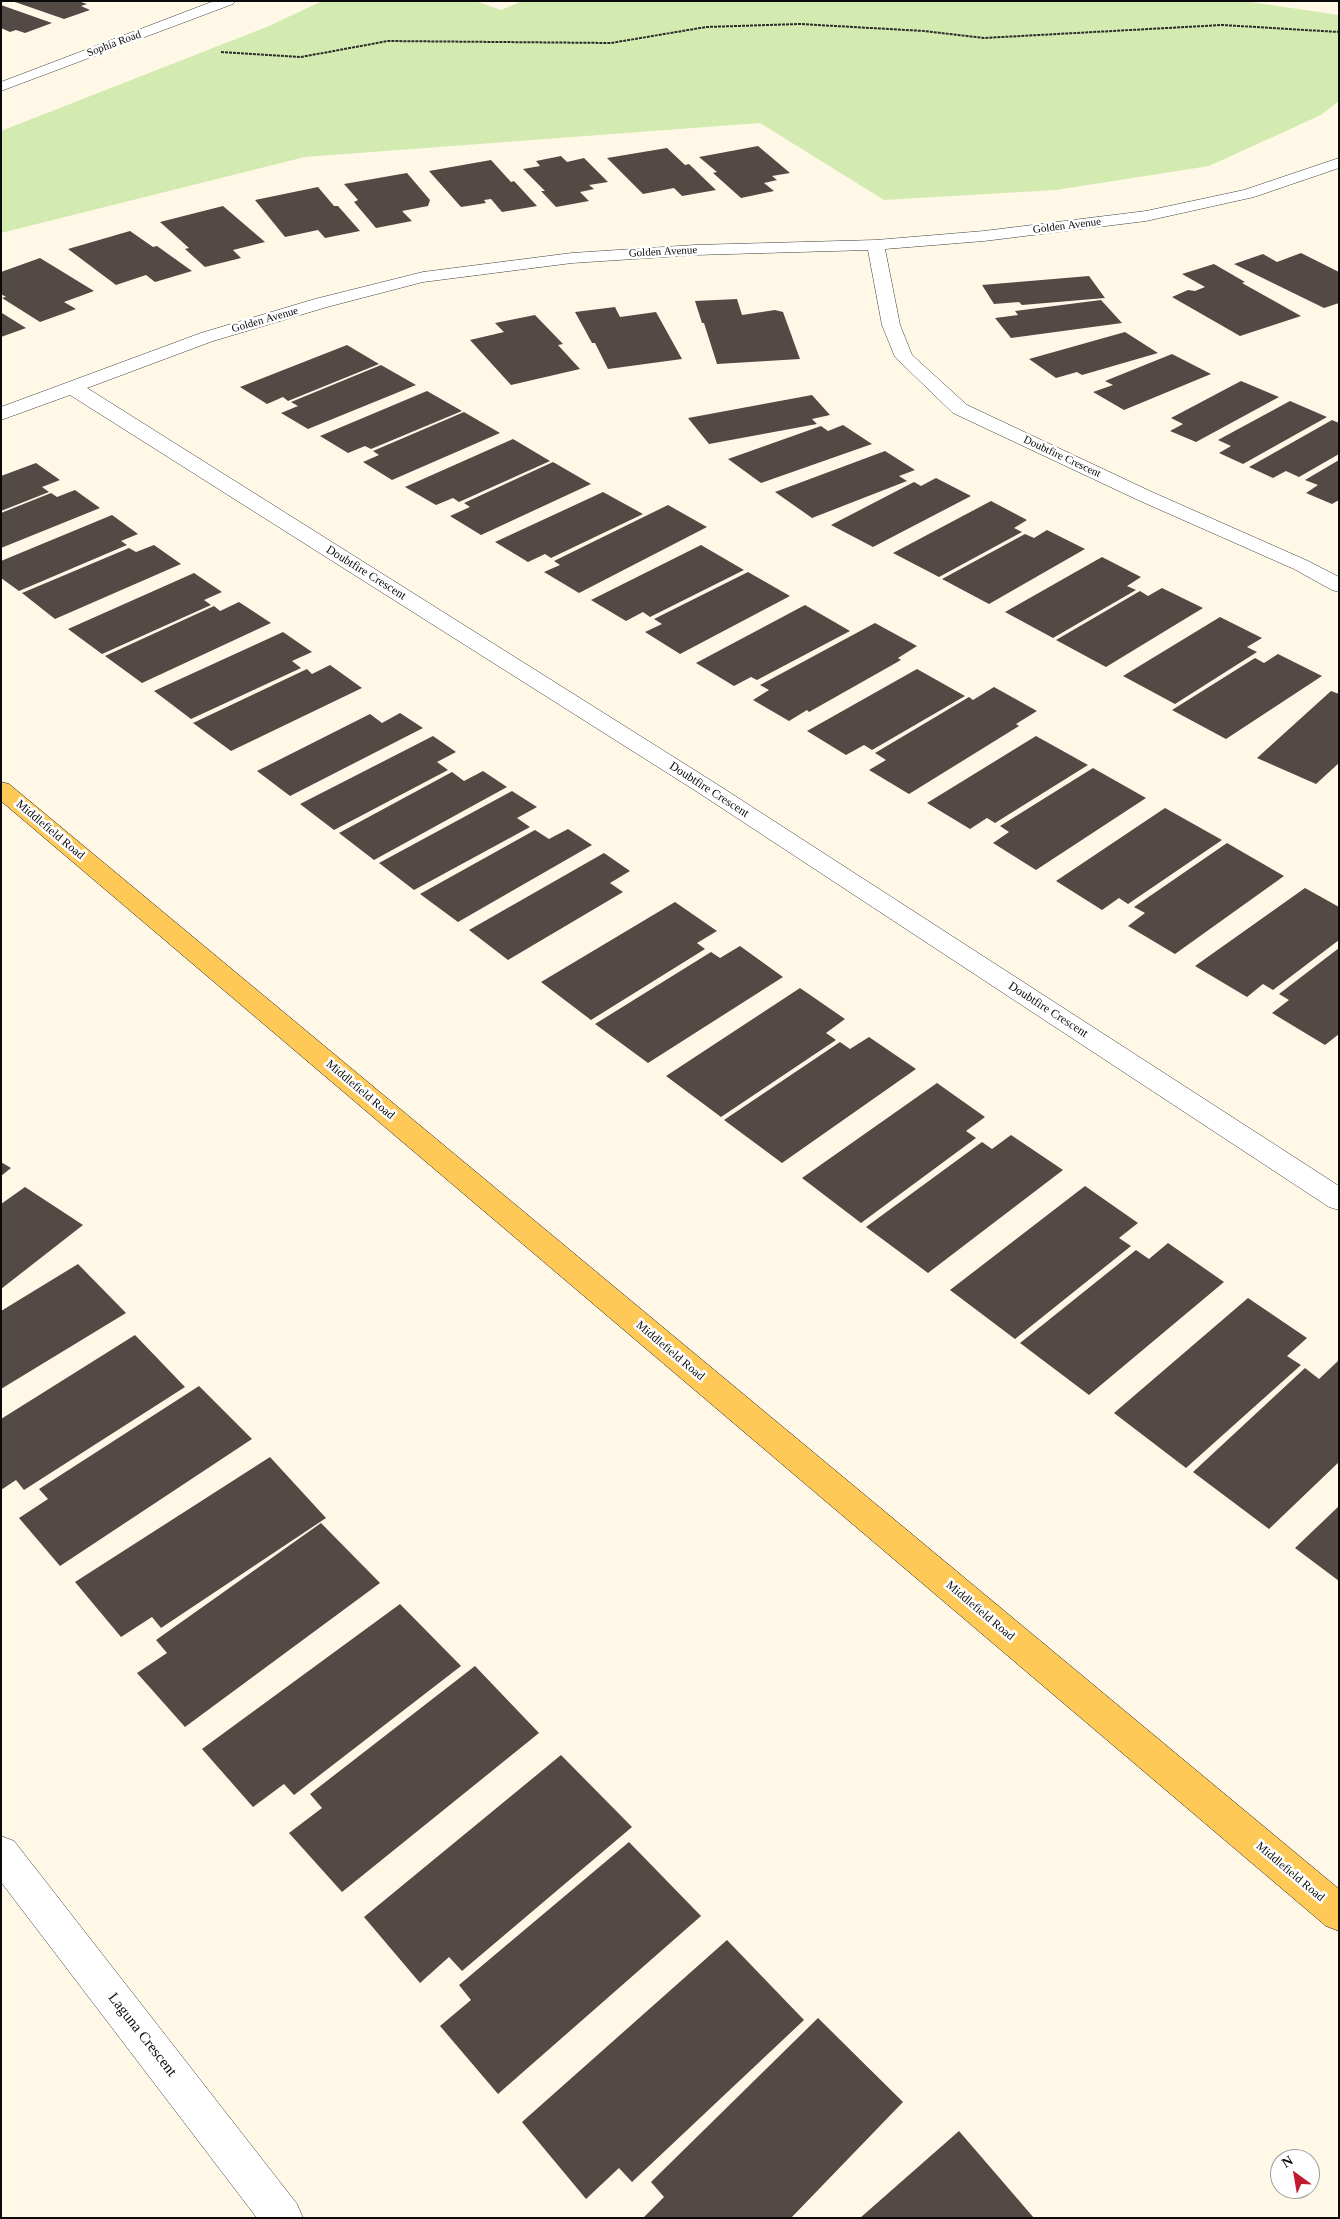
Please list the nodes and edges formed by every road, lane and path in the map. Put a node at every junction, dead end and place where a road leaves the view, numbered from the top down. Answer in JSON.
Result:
{"nodes":[{"id":1,"x":228,"y":1,"type":"edge"},
{"id":2,"x":1339,"y":32,"type":"edge"},
{"id":3,"x":214,"y":52,"type":"dead end"},
{"id":4,"x":1,"y":86,"type":"edge"},
{"id":5,"x":1339,"y":163,"type":"edge"},
{"id":6,"x":876,"y":245,"type":"junction"},
{"id":7,"x":73,"y":388,"type":"junction"},
{"id":8,"x":1,"y":414,"type":"edge"},
{"id":9,"x":1339,"y":586,"type":"edge"},
{"id":10,"x":1,"y":789,"type":"edge"},
{"id":11,"x":1339,"y":1200,"type":"edge"},
{"id":12,"x":1,"y":1853,"type":"edge"},
{"id":13,"x":1339,"y":1912,"type":"edge"},
{"id":14,"x":283,"y":2218,"type":"edge"}],
"edges":[{"from":1,"to":4,"type":"street","name":"Sophia Road"},
{"from":2,"to":3,"type":"path"},
{"from":5,"to":6,"type":"street","name":"Golden Avenue"},
{"from":6,"to":7,"type":"street","name":"Golden Avenue"},
{"from":6,"to":9,"type":"street","name":"Doubtfire Crescent"},
{"from":7,"to":8,"type":"street","name":"Golden Avenue"},
{"from":7,"to":11,"type":"street","name":"Doubtfire Crescent"},
{"from":10,"to":13,"type":"main road","name":"Middlefield Road"},
{"from":12,"to":14,"type":"street","name":"Laguna Crescent"}]}
